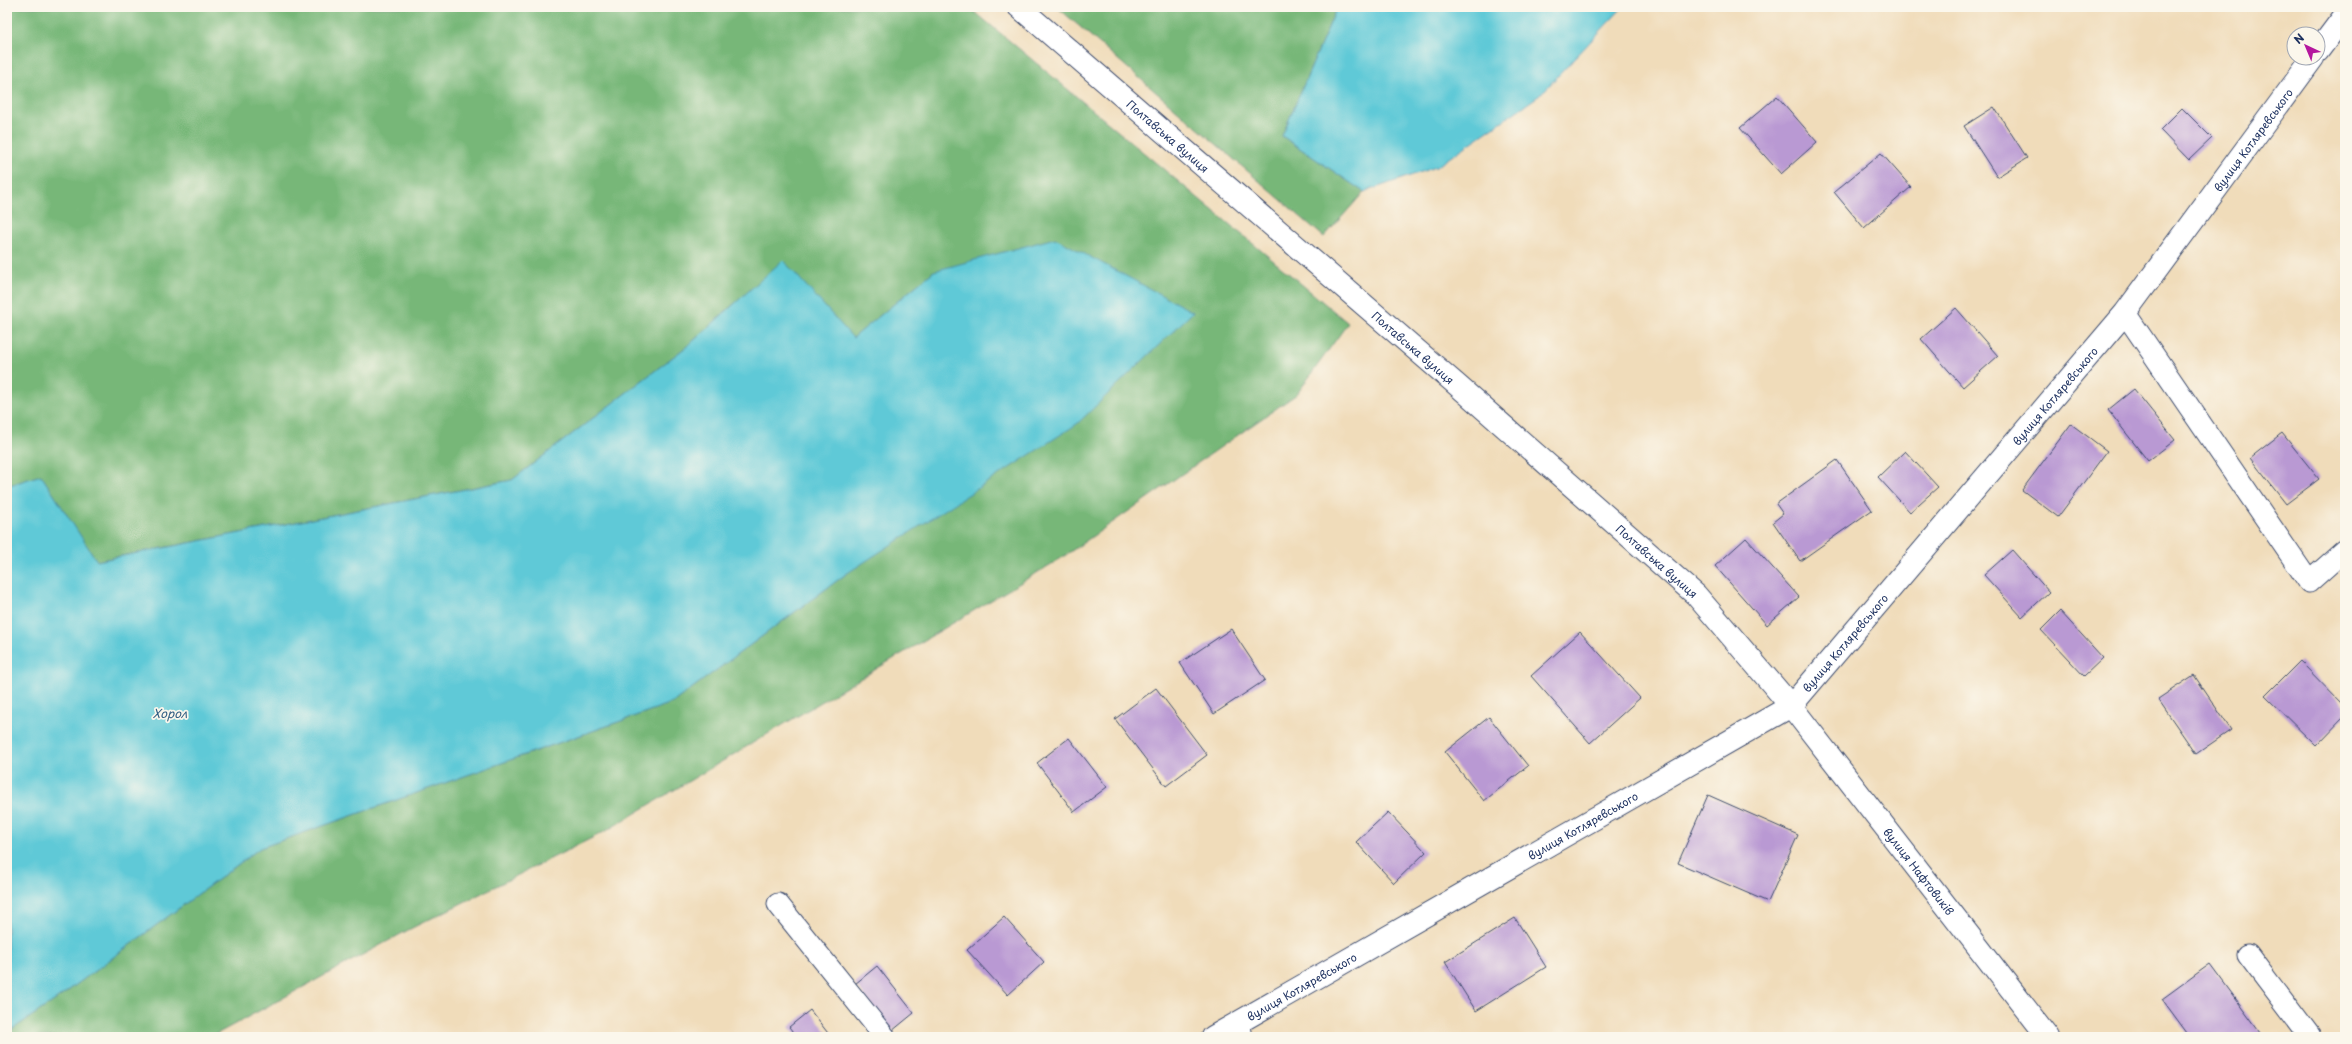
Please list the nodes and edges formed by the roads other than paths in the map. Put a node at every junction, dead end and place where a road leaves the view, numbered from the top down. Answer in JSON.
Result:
{"nodes":[{"id":1,"x":1019,"y":7,"type":"edge"},
{"id":2,"x":2345,"y":15,"type":"edge"},
{"id":3,"x":2326,"y":40,"type":"edge"},
{"id":4,"x":2307,"y":66,"type":"edge"},
{"id":5,"x":2125,"y":313,"type":"junction"},
{"id":6,"x":2345,"y":550,"type":"edge"},
{"id":7,"x":1791,"y":706,"type":"junction"},
{"id":8,"x":778,"y":904,"type":"dead end"},
{"id":9,"x":2248,"y":955,"type":"dead end"},
{"id":10,"x":1241,"y":1030,"type":"edge"},
{"id":11,"x":886,"y":1037,"type":"edge"},
{"id":12,"x":1214,"y":1037,"type":"edge"},
{"id":13,"x":2048,"y":1037,"type":"edge"},
{"id":14,"x":2310,"y":1037,"type":"edge"}],
"edges":[{"from":1,"to":7,"type":"street","name":"Полтавська вулиця"},
{"from":2,"to":3,"type":"street"},
{"from":4,"to":5,"type":"street","name":"вулиця Котляревського"},
{"from":5,"to":6,"type":"lane"},
{"from":5,"to":7,"type":"street","name":"вулиця Котляревського"},
{"from":7,"to":10,"type":"street","name":"вулиця Котляревського"},
{"from":7,"to":13,"type":"street","name":"вулиця Нафтовиків"},
{"from":8,"to":11,"type":"lane"},
{"from":9,"to":14,"type":"lane"},
{"from":10,"to":12,"type":"street","name":"вулиця Котляревського"}]}
